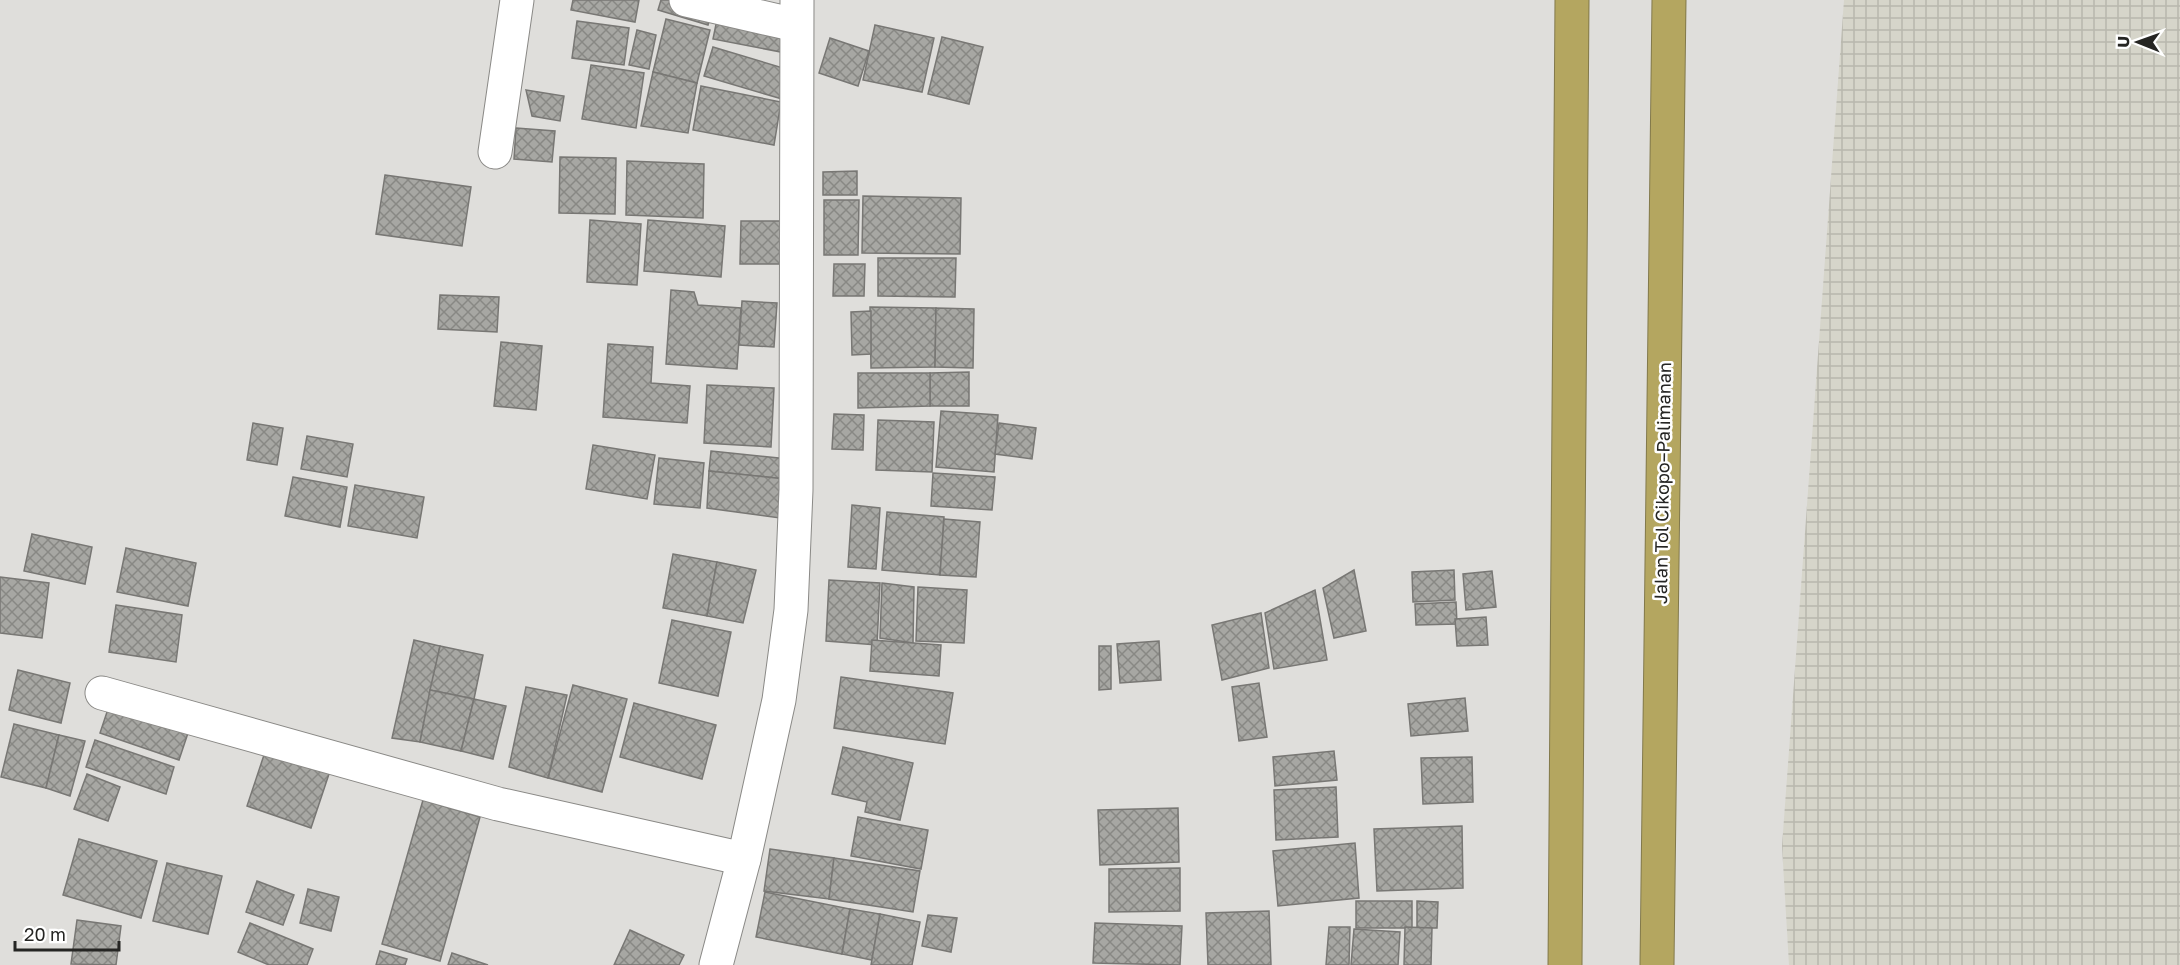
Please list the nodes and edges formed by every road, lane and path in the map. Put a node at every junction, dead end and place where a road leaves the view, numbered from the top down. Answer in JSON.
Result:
{"nodes":[{"id":1,"x":517,"y":0,"type":"edge"},
{"id":2,"x":686,"y":0,"type":"edge"},
{"id":3,"x":1572,"y":0,"type":"edge"},
{"id":4,"x":1669,"y":0,"type":"edge"},
{"id":5,"x":796,"y":13,"type":"edge"},
{"id":6,"x":495,"y":152,"type":"dead end"},
{"id":7,"x":102,"y":693,"type":"dead end"},
{"id":8,"x":744,"y":859,"type":"junction"},
{"id":9,"x":716,"y":965,"type":"edge"},
{"id":10,"x":1566,"y":965,"type":"edge"},
{"id":11,"x":1657,"y":965,"type":"edge"}],
"edges":[{"from":1,"to":6,"type":"street"},
{"from":2,"to":5,"type":"street"},
{"from":3,"to":10,"type":"highway"},
{"from":4,"to":11,"type":"highway","name":"Jalan Tol Cikopo–Palimanan"},
{"from":5,"to":8,"type":"street"},
{"from":7,"to":8,"type":"street"},
{"from":8,"to":9,"type":"street"}]}
